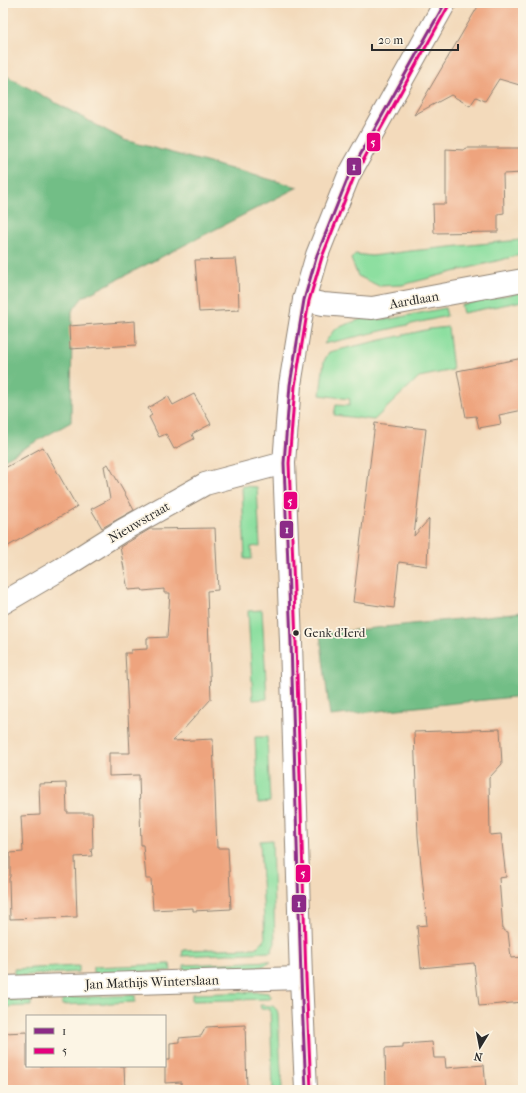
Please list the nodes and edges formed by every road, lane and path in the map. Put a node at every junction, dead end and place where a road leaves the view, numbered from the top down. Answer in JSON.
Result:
{"nodes":[{"id":1,"x":445,"y":3,"type":"edge"},
{"id":2,"x":523,"y":280,"type":"edge"},
{"id":3,"x":304,"y":300,"type":"junction"},
{"id":4,"x":284,"y":463,"type":"junction"},
{"id":5,"x":3,"y":603,"type":"edge"},
{"id":6,"x":301,"y":978,"type":"junction"},
{"id":7,"x":3,"y":987,"type":"edge"},
{"id":8,"x":306,"y":1090,"type":"edge"}],
"edges":[{"from":1,"to":3,"type":"street"},
{"from":2,"to":3,"type":"street","name":"Aardlaan"},
{"from":3,"to":4,"type":"street"},
{"from":4,"to":5,"type":"street","name":"Nieuwstraat"},
{"from":4,"to":6,"type":"street"},
{"from":6,"to":7,"type":"street","name":"Jan Mathijs Winterslaan"},
{"from":6,"to":8,"type":"street"}]}
